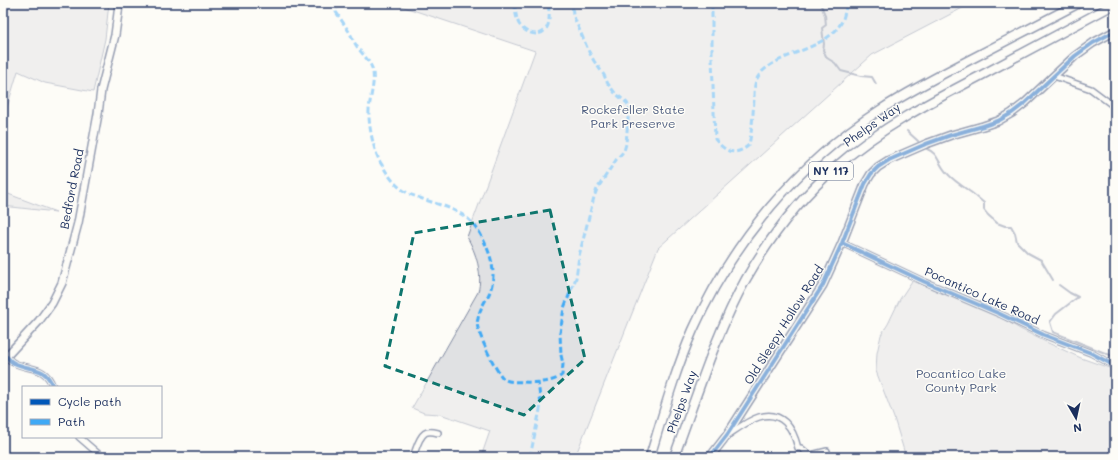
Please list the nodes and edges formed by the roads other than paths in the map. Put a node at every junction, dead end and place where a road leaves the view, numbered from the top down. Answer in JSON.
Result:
{"nodes":[{"id":1,"x":119,"y":3,"type":"edge"},
{"id":2,"x":1079,"y":3,"type":"edge"},
{"id":3,"x":1115,"y":4,"type":"edge"},
{"id":4,"x":1115,"y":30,"type":"edge"},
{"id":5,"x":1054,"y":76,"type":"junction"},
{"id":6,"x":1115,"y":107,"type":"edge"},
{"id":7,"x":842,"y":243,"type":"junction"},
{"id":8,"x":5,"y":358,"type":"edge"},
{"id":9,"x":1115,"y":366,"type":"edge"},
{"id":10,"x":53,"y":386,"type":"edge"},
{"id":11,"x":438,"y":433,"type":"dead end"},
{"id":12,"x":727,"y":435,"type":"junction"},
{"id":13,"x":81,"y":438,"type":"edge"},
{"id":14,"x":827,"y":451,"type":"dead end"},
{"id":15,"x":102,"y":457,"type":"edge"},
{"id":16,"x":413,"y":457,"type":"edge"},
{"id":17,"x":650,"y":457,"type":"edge"},
{"id":18,"x":674,"y":457,"type":"edge"},
{"id":19,"x":710,"y":457,"type":"edge"}],
"edges":[{"from":1,"to":8,"type":"street","name":"Bedford Road"},
{"from":2,"to":17,"type":"main road","name":"Phelps Way","number":"NY 117"},
{"from":3,"to":18,"type":"main road","name":"Phelps Way","number":"NY 117"},
{"from":4,"to":5,"type":"street","name":"Old Sleepy Hollow Road"},
{"from":5,"to":6,"type":"street"},
{"from":5,"to":7,"type":"street","name":"Old Sleepy Hollow Road"},
{"from":7,"to":9,"type":"street","name":"Pocantico Lake Road"},
{"from":7,"to":12,"type":"street","name":"Old Sleepy Hollow Road"},
{"from":8,"to":10,"type":"street"},
{"from":11,"to":16,"type":"street"},
{"from":12,"to":14,"type":"street"},
{"from":12,"to":19,"type":"street","name":"Old Sleepy Hollow Road"},
{"from":13,"to":15,"type":"street"}]}
